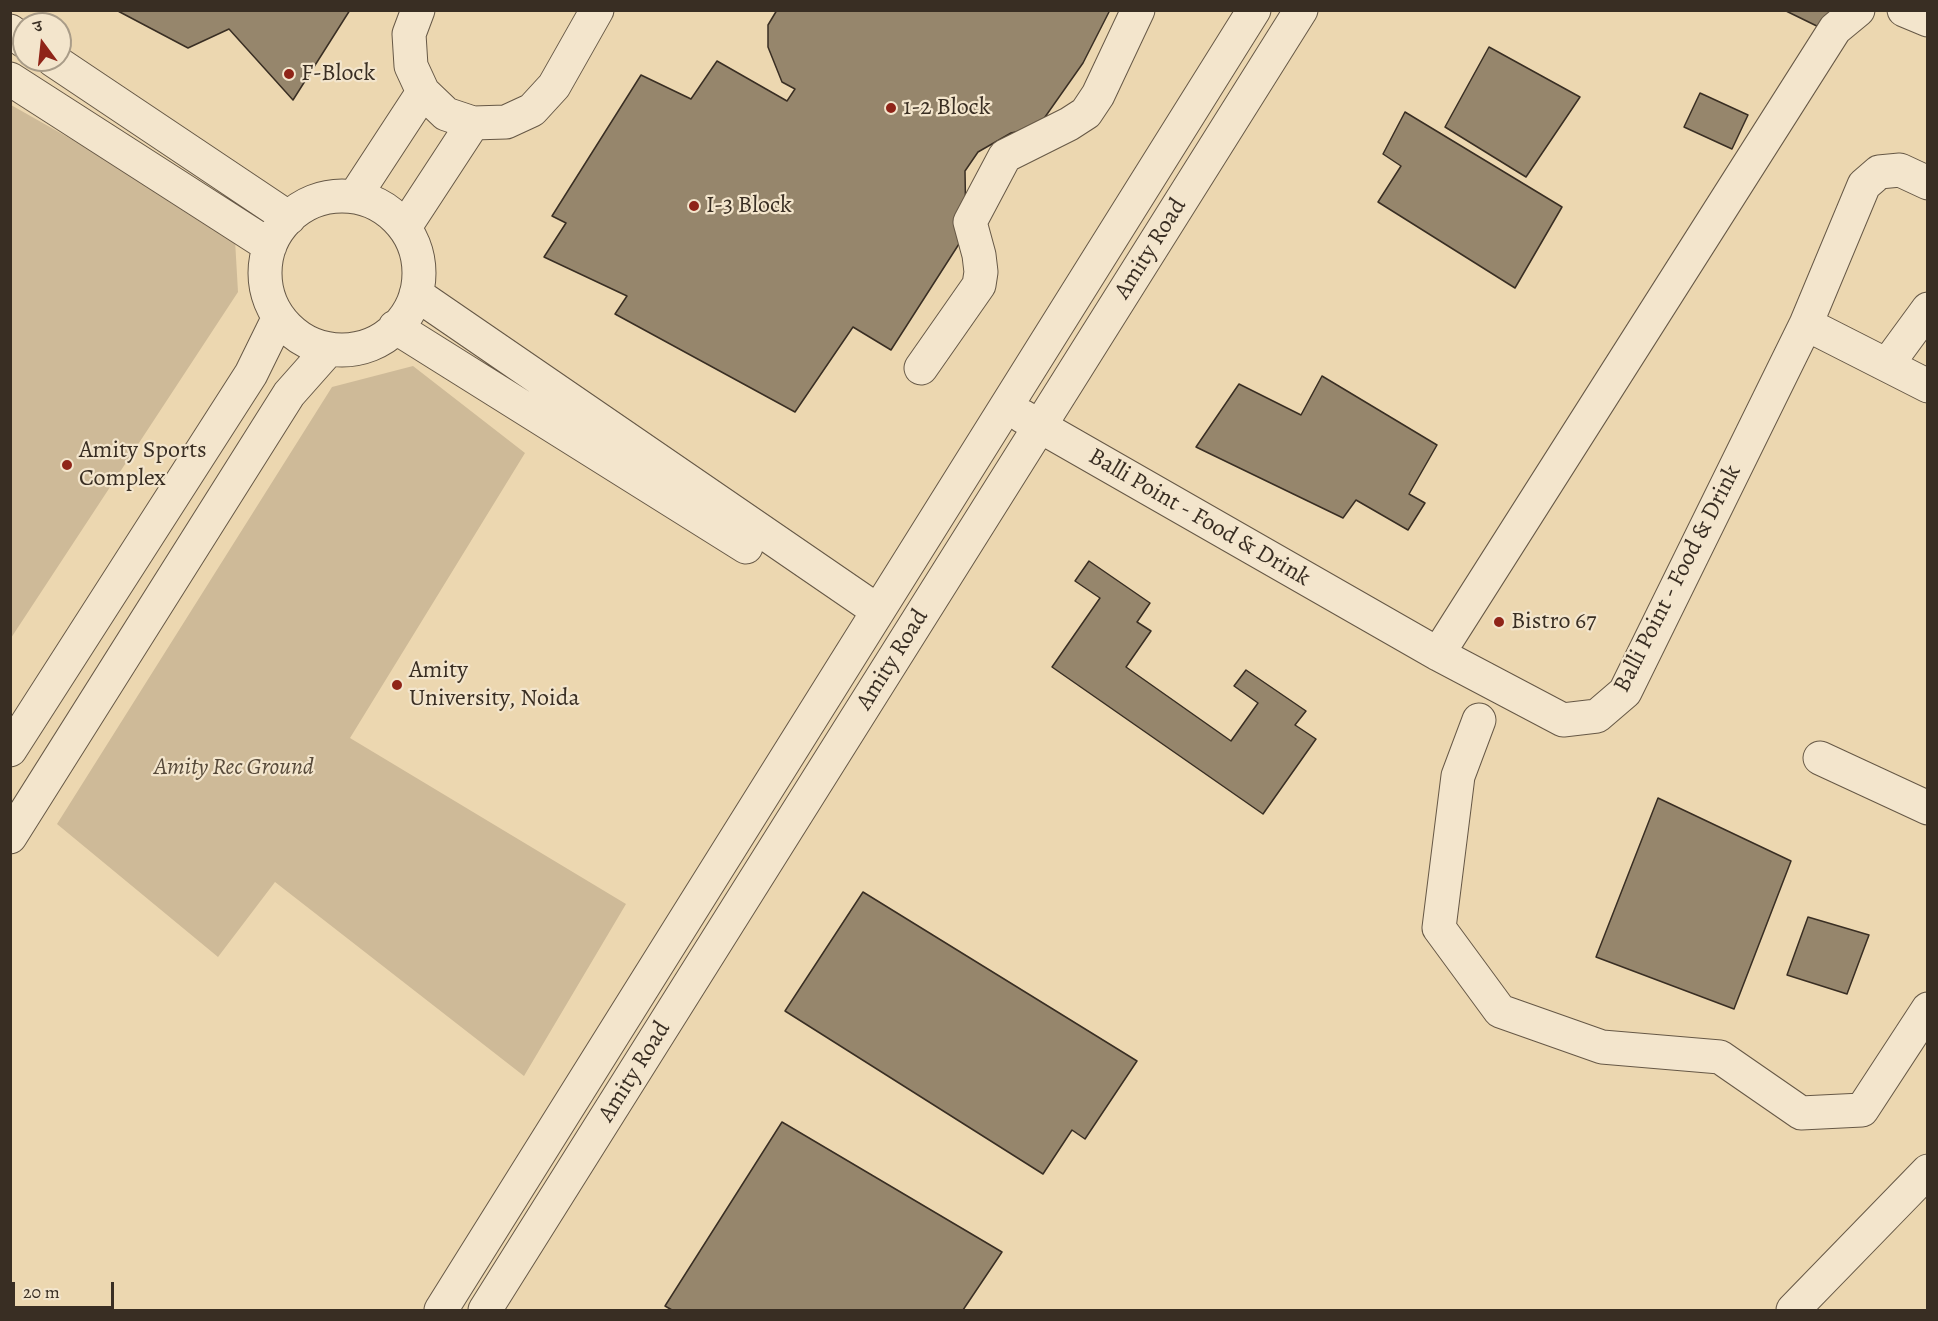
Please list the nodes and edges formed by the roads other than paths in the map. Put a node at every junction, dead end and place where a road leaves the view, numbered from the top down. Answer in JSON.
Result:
{"nodes":[{"id":1,"x":418,"y":10,"type":"edge"},
{"id":2,"x":597,"y":10,"type":"edge"},
{"id":3,"x":1138,"y":10,"type":"edge"},
{"id":4,"x":1254,"y":10,"type":"edge"},
{"id":5,"x":1301,"y":10,"type":"edge"},
{"id":6,"x":1858,"y":10,"type":"edge"},
{"id":7,"x":1904,"y":10,"type":"edge"},
{"id":8,"x":1928,"y":20,"type":"edge"},
{"id":9,"x":71,"y":72,"type":"edge"},
{"id":10,"x":10,"y":79,"type":"edge"},
{"id":11,"x":423,"y":92,"type":"junction"},
{"id":12,"x":473,"y":123,"type":"junction"},
{"id":13,"x":1928,"y":183,"type":"edge"},
{"id":14,"x":355,"y":196,"type":"junction"},
{"id":15,"x":289,"y":218,"type":"junction"},
{"id":16,"x":405,"y":227,"type":"junction"},
{"id":17,"x":270,"y":246,"type":"junction"},
{"id":18,"x":416,"y":294,"type":"junction"},
{"id":19,"x":1928,"y":309,"type":"edge"},
{"id":20,"x":278,"y":319,"type":"junction"},
{"id":21,"x":1806,"y":324,"type":"junction"},
{"id":22,"x":395,"y":327,"type":"junction"},
{"id":23,"x":328,"y":350,"type":"junction"},
{"id":24,"x":1887,"y":365,"type":"junction"},
{"id":25,"x":921,"y":368,"type":"dead end"},
{"id":26,"x":1928,"y":386,"type":"edge"},
{"id":27,"x":1006,"y":407,"type":"junction"},
{"id":28,"x":1040,"y":427,"type":"junction"},
{"id":29,"x":873,"y":619,"type":"junction"},
{"id":30,"x":1438,"y":654,"type":"junction"},
{"id":31,"x":1479,"y":720,"type":"dead end"},
{"id":32,"x":10,"y":750,"type":"edge"},
{"id":33,"x":1820,"y":758,"type":"dead end"},
{"id":34,"x":1928,"y":808,"type":"edge"},
{"id":35,"x":10,"y":837,"type":"edge"},
{"id":36,"x":1928,"y":1009,"type":"edge"},
{"id":37,"x":1928,"y":1171,"type":"edge"},
{"id":38,"x":441,"y":1311,"type":"edge"},
{"id":39,"x":485,"y":1311,"type":"edge"},
{"id":40,"x":1793,"y":1311,"type":"edge"}],
"edges":[{"from":1,"to":11,"type":"street"},
{"from":2,"to":12,"type":"street"},
{"from":3,"to":25,"type":"street"},
{"from":4,"to":27,"type":"street","name":"Amity Road"},
{"from":5,"to":28,"type":"street","name":"Amity Road"},
{"from":6,"to":30,"type":"street"},
{"from":7,"to":8,"type":"street"},
{"from":9,"to":15,"type":"street"},
{"from":10,"to":17,"type":"street"},
{"from":11,"to":12,"type":"street"},
{"from":11,"to":14,"type":"street"},
{"from":12,"to":16,"type":"street"},
{"from":13,"to":21,"type":"street","name":"Balli Point - Food & Drink"},
{"from":14,"to":15,"type":"street"},
{"from":14,"to":16,"type":"street"},
{"from":15,"to":17,"type":"street"},
{"from":16,"to":18,"type":"street"},
{"from":17,"to":20,"type":"street"},
{"from":18,"to":22,"type":"street"},
{"from":18,"to":29,"type":"street"},
{"from":19,"to":24,"type":"street"},
{"from":20,"to":23,"type":"street"},
{"from":20,"to":32,"type":"street"},
{"from":21,"to":24,"type":"street"},
{"from":21,"to":30,"type":"street","name":"Balli Point - Food & Drink"},
{"from":22,"to":23,"type":"street"},
{"from":22,"to":29,"type":"street"},
{"from":23,"to":35,"type":"street"},
{"from":24,"to":26,"type":"street"},
{"from":27,"to":28,"type":"street","name":"Balli Point - Food & Drink"},
{"from":27,"to":29,"type":"street","name":"Amity Road"},
{"from":28,"to":30,"type":"street","name":"Balli Point - Food & Drink"},
{"from":28,"to":39,"type":"street","name":"Amity Road"},
{"from":29,"to":38,"type":"street","name":"Amity Road"},
{"from":31,"to":36,"type":"street"},
{"from":33,"to":34,"type":"street"},
{"from":37,"to":40,"type":"street"}]}
